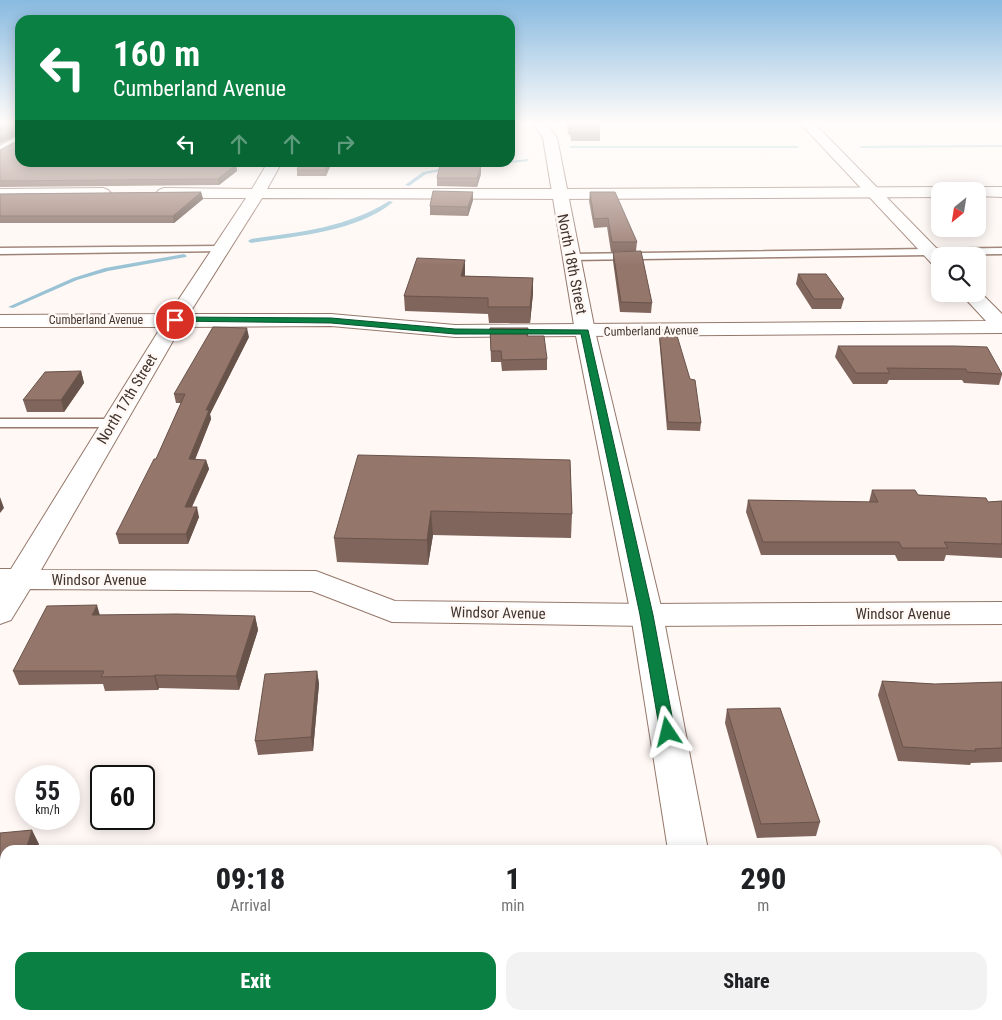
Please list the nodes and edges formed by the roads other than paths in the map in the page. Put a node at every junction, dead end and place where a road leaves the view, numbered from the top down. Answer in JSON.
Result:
{"nodes":[{"id":1,"x":270,"y":171,"type":"edge"},
{"id":2,"x":555,"y":171,"type":"edge"},
{"id":3,"x":852,"y":171,"type":"edge"},
{"id":4,"x":258,"y":192,"type":"junction"},
{"id":5,"x":872,"y":192,"type":"junction"},
{"id":6,"x":931,"y":192,"type":"edge"},
{"id":7,"x":986,"y":192,"type":"edge"},
{"id":8,"x":1002,"y":192,"type":"edge"},
{"id":9,"x":119,"y":193,"type":"edge"},
{"id":10,"x":149,"y":193,"type":"edge"},
{"id":11,"x":0,"y":194,"type":"edge"},
{"id":12,"x":559,"y":194,"type":"junction"},
{"id":13,"x":221,"y":250,"type":"junction"},
{"id":14,"x":1002,"y":251,"type":"edge"},
{"id":15,"x":0,"y":252,"type":"edge"},
{"id":16,"x":986,"y":252,"type":"edge"},
{"id":17,"x":931,"y":253,"type":"edge"},
{"id":18,"x":571,"y":257,"type":"junction"},
{"id":19,"x":931,"y":257,"type":"edge"},
{"id":20,"x":979,"y":302,"type":"edge"},
{"id":21,"x":0,"y":320,"type":"edge"},
{"id":22,"x":175,"y":320,"type":"junction"},
{"id":23,"x":1002,"y":327,"type":"edge"},
{"id":24,"x":585,"y":331,"type":"junction"},
{"id":25,"x":0,"y":423,"type":"edge"},
{"id":26,"x":112,"y":423,"type":"junction"},
{"id":27,"x":10,"y":580,"type":"edge"},
{"id":28,"x":0,"y":613,"type":"edge"},
{"id":29,"x":1002,"y":613,"type":"edge"},
{"id":30,"x":647,"y":615,"type":"junction"},
{"id":31,"x":687,"y":845,"type":"edge"}],
"edges":[{"from":1,"to":4,"type":"street","name":"North 17th Street"},
{"from":2,"to":12,"type":"street","name":"North 18th Street"},
{"from":3,"to":5,"type":"street"},
{"from":4,"to":10,"type":"street"},
{"from":4,"to":12,"type":"street"},
{"from":4,"to":13,"type":"street","name":"North 17th Street"},
{"from":5,"to":6,"type":"street"},
{"from":5,"to":12,"type":"street"},
{"from":5,"to":17,"type":"street"},
{"from":7,"to":8,"type":"street"},
{"from":9,"to":11,"type":"street"},
{"from":12,"to":18,"type":"street","name":"North 18th Street"},
{"from":13,"to":15,"type":"lane"},
{"from":13,"to":22,"type":"street","name":"North 17th Street"},
{"from":14,"to":16,"type":"lane"},
{"from":18,"to":19,"type":"lane"},
{"from":18,"to":24,"type":"street","name":"North 18th Street"},
{"from":20,"to":23,"type":"street"},
{"from":21,"to":22,"type":"street","name":"Cumberland Avenue"},
{"from":22,"to":24,"type":"street","name":"Cumberland Avenue"},
{"from":22,"to":26,"type":"street","name":"North 17th Street"},
{"from":23,"to":24,"type":"street","name":"Cumberland Avenue"},
{"from":24,"to":30,"type":"street","name":"North 18th Street"},
{"from":25,"to":26,"type":"lane"},
{"from":26,"to":27,"type":"street","name":"North 17th Street"},
{"from":27,"to":28,"type":"street","name":"North 17th Street"},
{"from":27,"to":30,"type":"street","name":"Windsor Avenue"},
{"from":29,"to":30,"type":"street","name":"Windsor Avenue"},
{"from":30,"to":31,"type":"street","name":"North 18th Street"}]}
